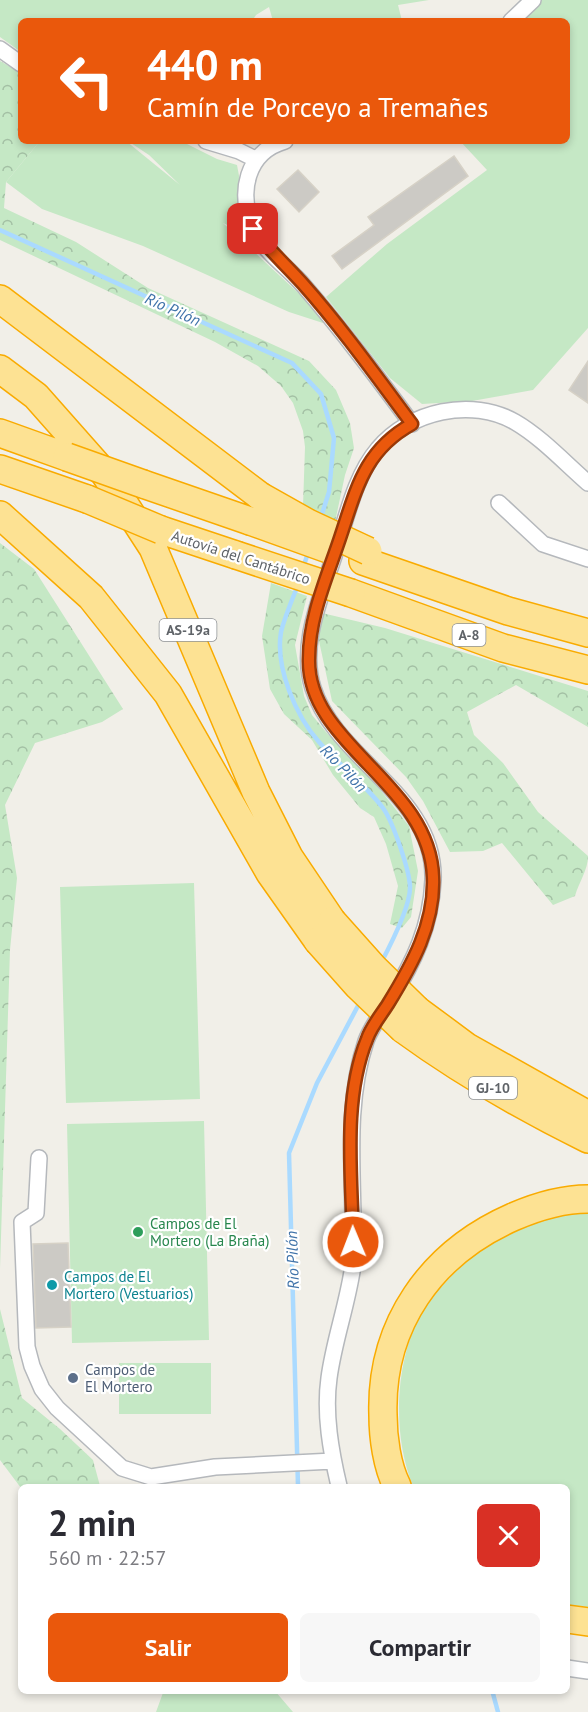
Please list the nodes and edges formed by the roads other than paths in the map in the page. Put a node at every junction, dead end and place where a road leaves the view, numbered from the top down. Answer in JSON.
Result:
{"nodes":[{"id":1,"x":533,"y":0,"type":"edge"},
{"id":2,"x":514,"y":18,"type":"edge"},
{"id":3,"x":0,"y":49,"type":"edge"},
{"id":4,"x":18,"y":62,"type":"edge"},
{"id":5,"x":216,"y":144,"type":"edge"},
{"id":6,"x":273,"y":144,"type":"edge"},
{"id":7,"x":255,"y":159,"type":"junction"},
{"id":8,"x":0,"y":299,"type":"edge"},
{"id":9,"x":0,"y":369,"type":"edge"},
{"id":10,"x":412,"y":424,"type":"junction"},
{"id":11,"x":0,"y":434,"type":"edge"},
{"id":12,"x":0,"y":469,"type":"edge"},
{"id":13,"x":588,"y":483,"type":"edge"},
{"id":14,"x":499,"y":503,"type":"dead end"},
{"id":15,"x":0,"y":515,"type":"edge"},
{"id":16,"x":366,"y":556,"type":"junction"},
{"id":17,"x":588,"y":559,"type":"edge"},
{"id":18,"x":588,"y":627,"type":"edge"},
{"id":19,"x":588,"y":633,"type":"edge"},
{"id":20,"x":588,"y":670,"type":"edge"},
{"id":21,"x":325,"y":931,"type":"junction"},
{"id":22,"x":410,"y":1019,"type":"junction"},
{"id":23,"x":588,"y":1115,"type":"edge"},
{"id":24,"x":588,"y":1139,"type":"edge"},
{"id":25,"x":39,"y":1158,"type":"dead end"},
{"id":26,"x":588,"y":1199,"type":"edge"},
{"id":27,"x":333,"y":1461,"type":"junction"},
{"id":28,"x":339,"y":1484,"type":"edge"},
{"id":29,"x":396,"y":1484,"type":"edge"},
{"id":30,"x":570,"y":1619,"type":"edge"},
{"id":31,"x":588,"y":1622,"type":"edge"},
{"id":32,"x":570,"y":1668,"type":"edge"},
{"id":33,"x":588,"y":1671,"type":"edge"}],
"edges":[{"from":1,"to":2,"type":"street"},
{"from":3,"to":4,"type":"street"},
{"from":5,"to":7,"type":"street"},
{"from":6,"to":7,"type":"street"},
{"from":7,"to":10,"type":"street"},
{"from":8,"to":16,"type":"highway","bridge":true},
{"from":9,"to":21,"type":"highway","number":"AS-19a"},
{"from":10,"to":13,"type":"street"},
{"from":10,"to":27,"type":"street"},
{"from":11,"to":16,"type":"highway","number":"A-8","bridge":true},
{"from":12,"to":20,"type":"highway","name":"Autovía del Cantábrico","number":"A-8","bridge":true},
{"from":14,"to":17,"type":"street"},
{"from":15,"to":21,"type":"highway"},
{"from":16,"to":18,"type":"highway"},
{"from":16,"to":19,"type":"highway","number":"A-8"},
{"from":21,"to":22,"type":"highway","bridge":true},
{"from":22,"to":23,"type":"highway","number":"GJ-10"},
{"from":22,"to":24,"type":"highway","number":"GJ-10"},
{"from":25,"to":27,"type":"street"},
{"from":26,"to":29,"type":"highway"},
{"from":27,"to":28,"type":"street"},
{"from":30,"to":31,"type":"highway"},
{"from":32,"to":33,"type":"street"}]}
